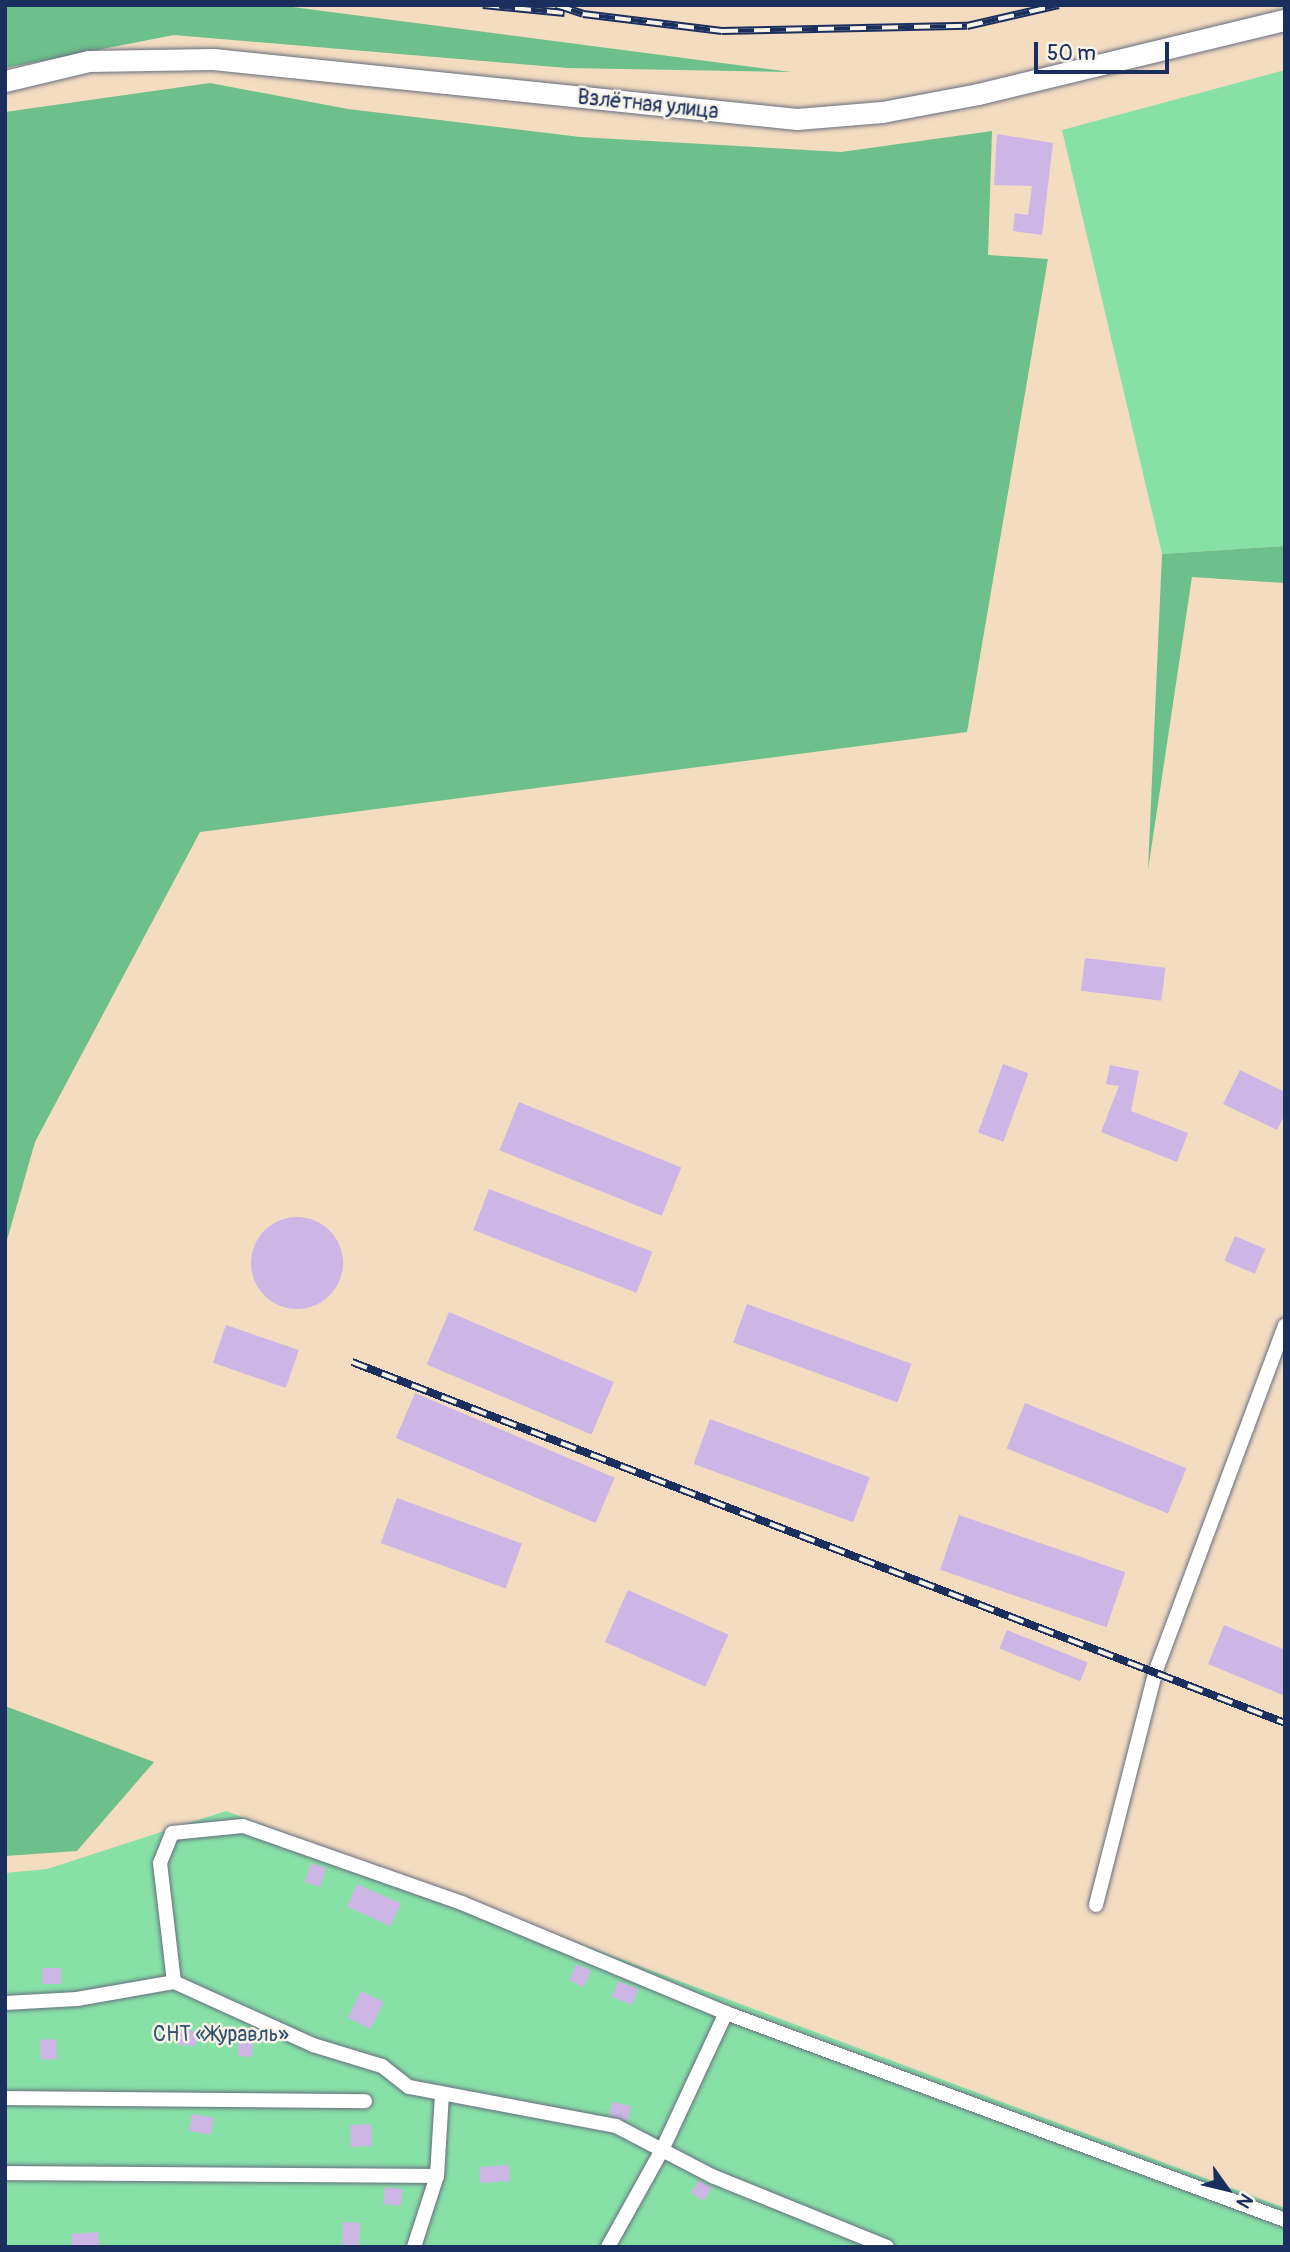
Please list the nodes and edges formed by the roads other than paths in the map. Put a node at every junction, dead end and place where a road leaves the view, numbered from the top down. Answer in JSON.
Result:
{"nodes":[{"id":1,"x":1285,"y":20,"type":"edge"},
{"id":2,"x":5,"y":81,"type":"edge"},
{"id":3,"x":1285,"y":1325,"type":"edge"},
{"id":4,"x":1096,"y":1905,"type":"dead end"},
{"id":5,"x":174,"y":1982,"type":"junction"},
{"id":6,"x":5,"y":2003,"type":"edge"},
{"id":7,"x":726,"y":2012,"type":"junction"},
{"id":8,"x":442,"y":2094,"type":"junction"},
{"id":9,"x":5,"y":2098,"type":"edge"},
{"id":10,"x":365,"y":2101,"type":"dead end"},
{"id":11,"x":662,"y":2150,"type":"junction"},
{"id":12,"x":5,"y":2173,"type":"edge"},
{"id":13,"x":437,"y":2176,"type":"junction"},
{"id":14,"x":1285,"y":2220,"type":"edge"},
{"id":15,"x":414,"y":2247,"type":"edge"},
{"id":16,"x":608,"y":2247,"type":"edge"},
{"id":17,"x":887,"y":2247,"type":"edge"}],
"edges":[{"from":1,"to":2,"type":"street","name":"Взлётная улица"},
{"from":3,"to":4,"type":"street"},
{"from":5,"to":6,"type":"street"},
{"from":5,"to":7,"type":"street"},
{"from":5,"to":8,"type":"street"},
{"from":7,"to":11,"type":"street"},
{"from":7,"to":14,"type":"street"},
{"from":8,"to":11,"type":"street"},
{"from":8,"to":13,"type":"street"},
{"from":9,"to":10,"type":"street"},
{"from":11,"to":16,"type":"street"},
{"from":11,"to":17,"type":"street"},
{"from":12,"to":13,"type":"street"},
{"from":13,"to":15,"type":"street"}]}
